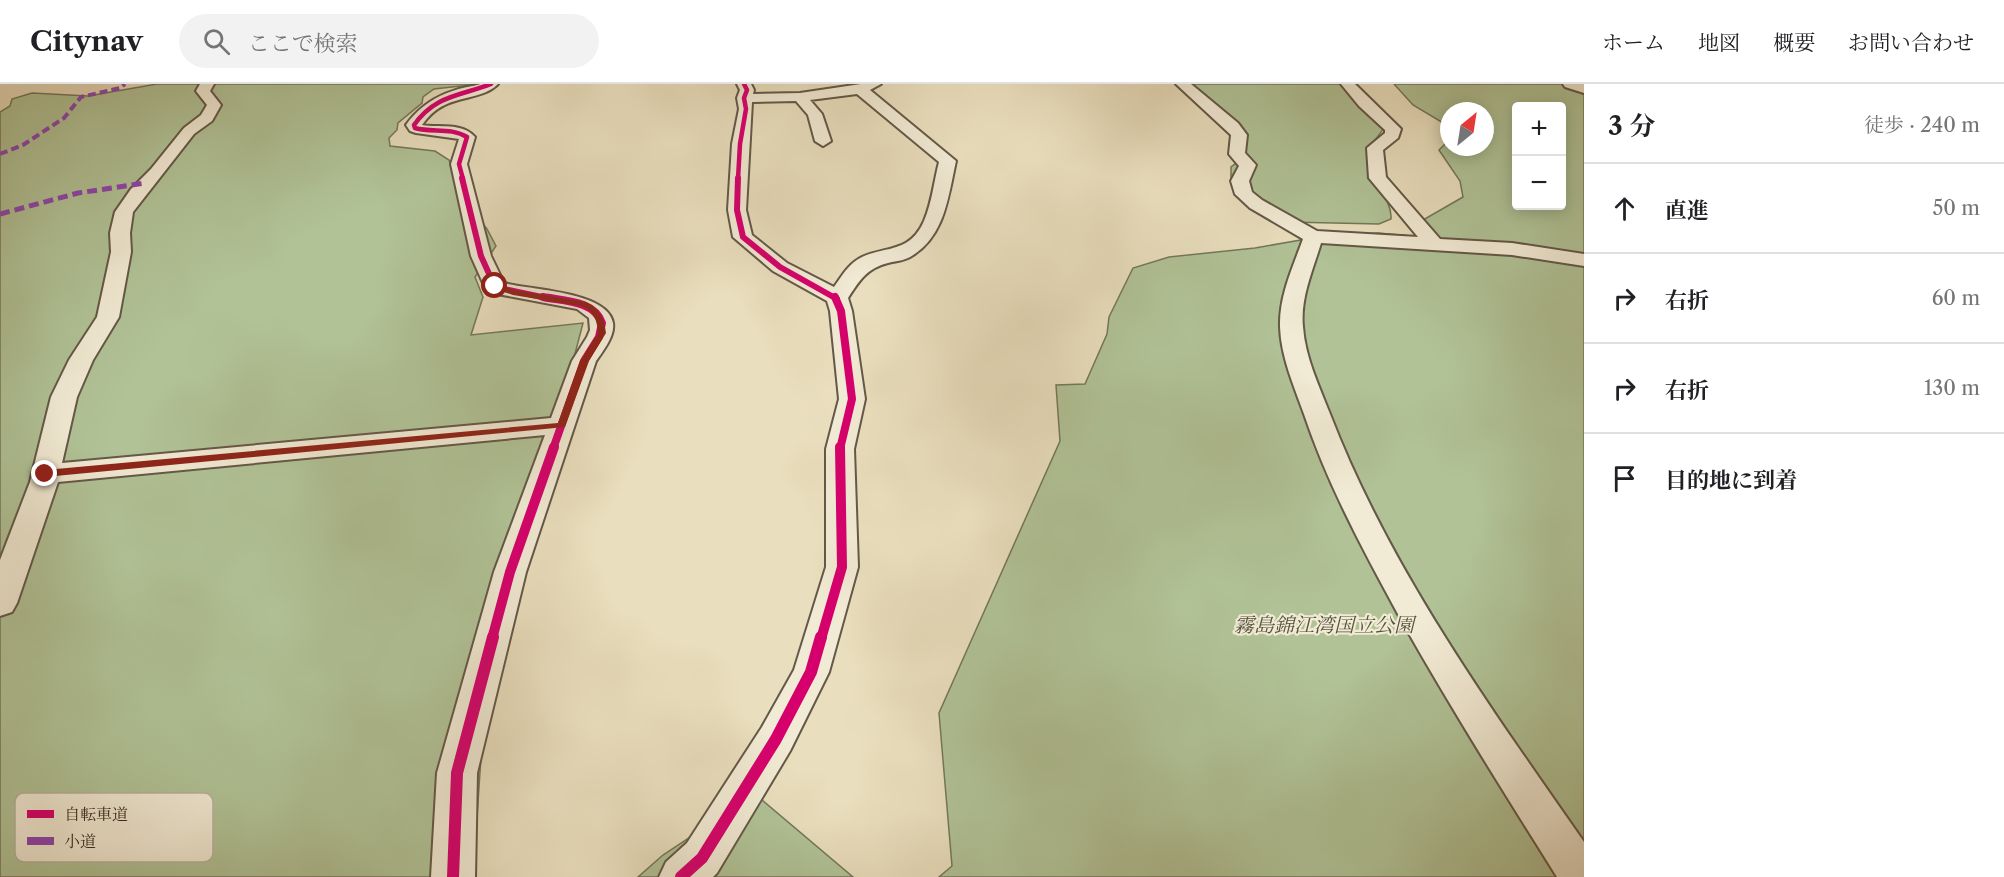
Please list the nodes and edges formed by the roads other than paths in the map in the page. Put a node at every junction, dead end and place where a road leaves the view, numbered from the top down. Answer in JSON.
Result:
{"nodes":[{"id":1,"x":207,"y":84,"type":"edge"},
{"id":2,"x":491,"y":84,"type":"edge"},
{"id":3,"x":1183,"y":84,"type":"edge"},
{"id":4,"x":1348,"y":84,"type":"edge"},
{"id":5,"x":1570,"y":84,"type":"edge"},
{"id":6,"x":868,"y":86,"type":"edge"},
{"id":7,"x":1584,"y":89,"type":"edge"},
{"id":8,"x":744,"y":91,"type":"edge"},
{"id":9,"x":800,"y":97,"type":"junction"},
{"id":10,"x":823,"y":141,"type":"dead end"},
{"id":11,"x":1312,"y":237,"type":"junction"},
{"id":12,"x":1440,"y":243,"type":"junction"},
{"id":13,"x":1584,"y":260,"type":"edge"},
{"id":14,"x":837,"y":298,"type":"junction"},
{"id":15,"x":562,"y":425,"type":"junction"},
{"id":16,"x":45,"y":474,"type":"junction"},
{"id":17,"x":0,"y":603,"type":"edge"},
{"id":18,"x":453,"y":877,"type":"edge"},
{"id":19,"x":681,"y":877,"type":"edge"},
{"id":20,"x":1582,"y":877,"type":"edge"}],
"edges":[{"from":1,"to":16,"type":"street"},
{"from":2,"to":15,"type":"street"},
{"from":3,"to":11,"type":"street"},
{"from":4,"to":12,"type":"street"},
{"from":5,"to":7,"type":"street"},
{"from":6,"to":9,"type":"street"},
{"from":6,"to":14,"type":"street"},
{"from":8,"to":9,"type":"street"},
{"from":8,"to":14,"type":"street"},
{"from":9,"to":10,"type":"street"},
{"from":11,"to":12,"type":"street"},
{"from":11,"to":20,"type":"street"},
{"from":12,"to":13,"type":"street"},
{"from":14,"to":19,"type":"street"},
{"from":15,"to":16,"type":"street"},
{"from":15,"to":18,"type":"street"},
{"from":16,"to":17,"type":"street"}]}
